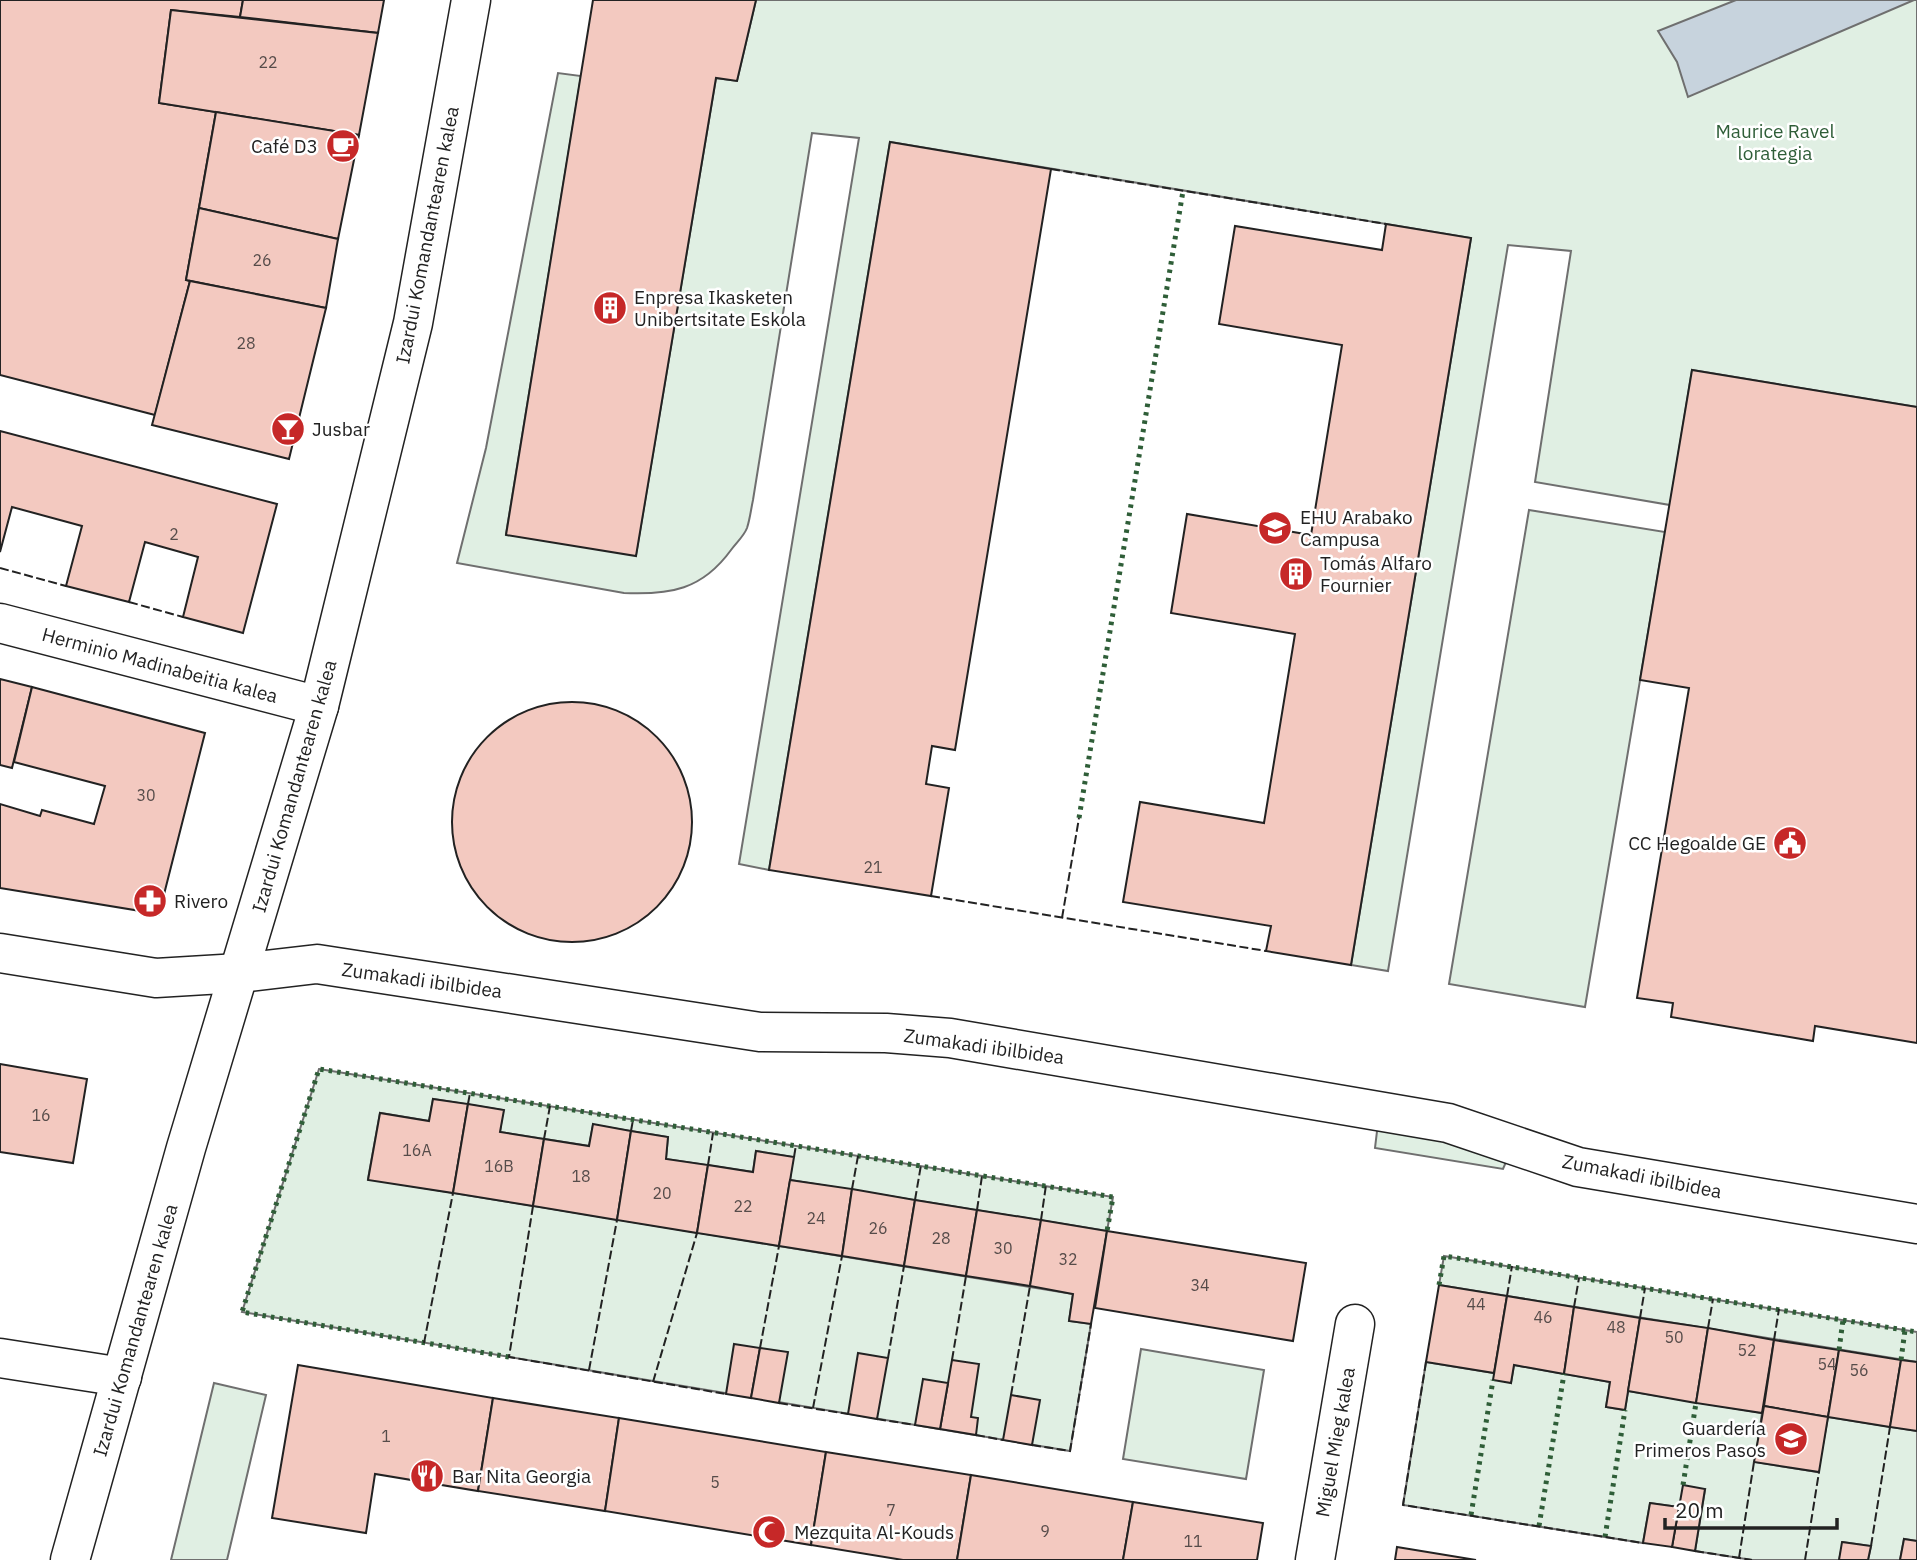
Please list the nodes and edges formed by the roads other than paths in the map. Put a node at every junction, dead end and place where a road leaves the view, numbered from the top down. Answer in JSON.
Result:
{"nodes":[{"id":1,"x":471,"y":0,"type":"edge"},
{"id":2,"x":0,"y":623,"type":"edge"},
{"id":3,"x":319,"y":706,"type":"junction"},
{"id":4,"x":0,"y":953,"type":"edge"},
{"id":5,"x":239,"y":973,"type":"junction"},
{"id":6,"x":1917,"y":1224,"type":"edge"},
{"id":7,"x":1355,"y":1324,"type":"dead end"},
{"id":8,"x":0,"y":1358,"type":"edge"},
{"id":9,"x":122,"y":1377,"type":"junction"},
{"id":10,"x":70,"y":1560,"type":"edge"},
{"id":11,"x":1315,"y":1560,"type":"edge"}],
"edges":[{"from":1,"to":3,"type":"street","name":"Izardui Komandantearen kalea"},
{"from":2,"to":3,"type":"street","name":"Herminio Madinabeitia kalea"},
{"from":3,"to":5,"type":"street","name":"Izardui Komandantearen kalea"},
{"from":4,"to":5,"type":"street","name":"Zumakadi ibilbidea"},
{"from":5,"to":6,"type":"street","name":"Zumakadi ibilbidea"},
{"from":5,"to":9,"type":"street","name":"Izardui Komandantearen kalea"},
{"from":7,"to":11,"type":"street","name":"Miguel Mieg kalea"},
{"from":8,"to":9,"type":"street"},
{"from":9,"to":10,"type":"street","name":"Izardui Komandantearen kalea"}]}
